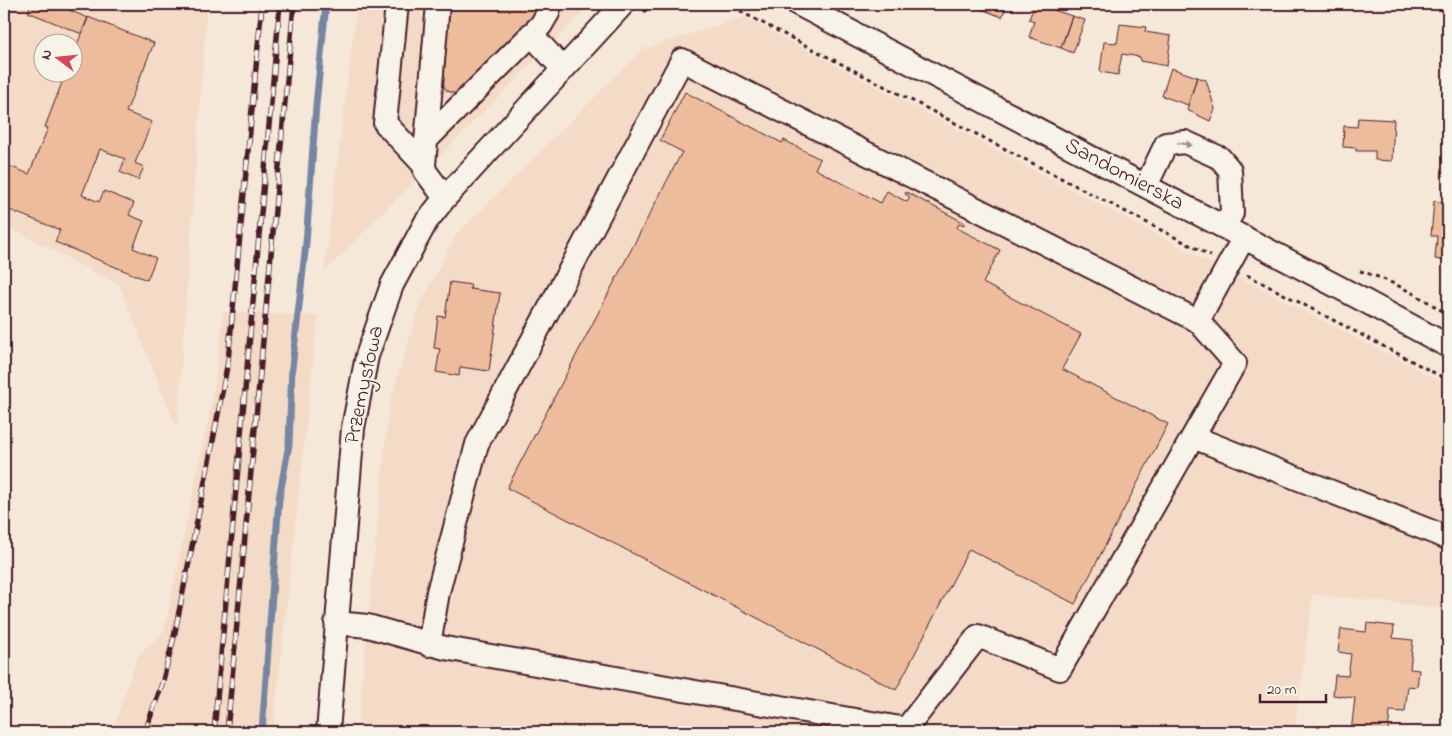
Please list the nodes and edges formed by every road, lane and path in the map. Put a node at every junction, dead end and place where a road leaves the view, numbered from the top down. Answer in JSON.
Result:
{"nodes":[{"id":1,"x":397,"y":4,"type":"edge"},
{"id":2,"x":438,"y":4,"type":"edge"},
{"id":3,"x":550,"y":4,"type":"edge"},
{"id":4,"x":652,"y":4,"type":"edge"},
{"id":5,"x":726,"y":4,"type":"edge"},
{"id":6,"x":798,"y":4,"type":"edge"},
{"id":7,"x":630,"y":11,"type":"edge"},
{"id":8,"x":531,"y":34,"type":"junction"},
{"id":9,"x":563,"y":68,"type":"junction"},
{"id":10,"x":426,"y":140,"type":"junction"},
{"id":11,"x":424,"y":165,"type":"junction"},
{"id":12,"x":1146,"y":186,"type":"junction"},
{"id":13,"x":445,"y":198,"type":"junction"},
{"id":14,"x":1224,"y":227,"type":"junction"},
{"id":15,"x":1244,"y":238,"type":"junction"},
{"id":16,"x":1229,"y":265,"type":"junction"},
{"id":17,"x":1354,"y":270,"type":"dead end"},
{"id":18,"x":1448,"y":315,"type":"edge"},
{"id":19,"x":1198,"y":321,"type":"junction"},
{"id":20,"x":1448,"y":346,"type":"edge"},
{"id":21,"x":1448,"y":380,"type":"edge"},
{"id":22,"x":1193,"y":437,"type":"junction"},
{"id":23,"x":1448,"y":538,"type":"edge"},
{"id":24,"x":336,"y":623,"type":"junction"},
{"id":25,"x":430,"y":645,"type":"junction"},
{"id":26,"x":328,"y":732,"type":"edge"}],
"edges":[{"from":1,"to":11,"type":"street"},
{"from":2,"to":10,"type":"street"},
{"from":3,"to":8,"type":"street"},
{"from":4,"to":7,"type":"path"},
{"from":5,"to":16,"type":"path"},
{"from":6,"to":12,"type":"street","name":"Sandomierska"},
{"from":7,"to":9,"type":"street","name":"Przemysłowa"},
{"from":8,"to":9,"type":"street"},
{"from":8,"to":10,"type":"street"},
{"from":9,"to":13,"type":"street","name":"Przemysłowa"},
{"from":10,"to":11,"type":"street"},
{"from":11,"to":13,"type":"street"},
{"from":12,"to":14,"type":"street","name":"Sandomierska"},
{"from":12,"to":14,"type":"street","one_way":true},
{"from":13,"to":24,"type":"street","name":"Przemysłowa"},
{"from":14,"to":15,"type":"street","name":"Sandomierska"},
{"from":15,"to":16,"type":"street"},
{"from":15,"to":20,"type":"street","name":"Sandomierska"},
{"from":16,"to":19,"type":"street"},
{"from":16,"to":21,"type":"path"},
{"from":17,"to":18,"type":"path"},
{"from":19,"to":22,"type":"street"},
{"from":19,"to":25,"type":"street"},
{"from":22,"to":23,"type":"street"},
{"from":22,"to":25,"type":"street"},
{"from":24,"to":25,"type":"street"},
{"from":24,"to":26,"type":"street","name":"Przemysłowa"}]}
